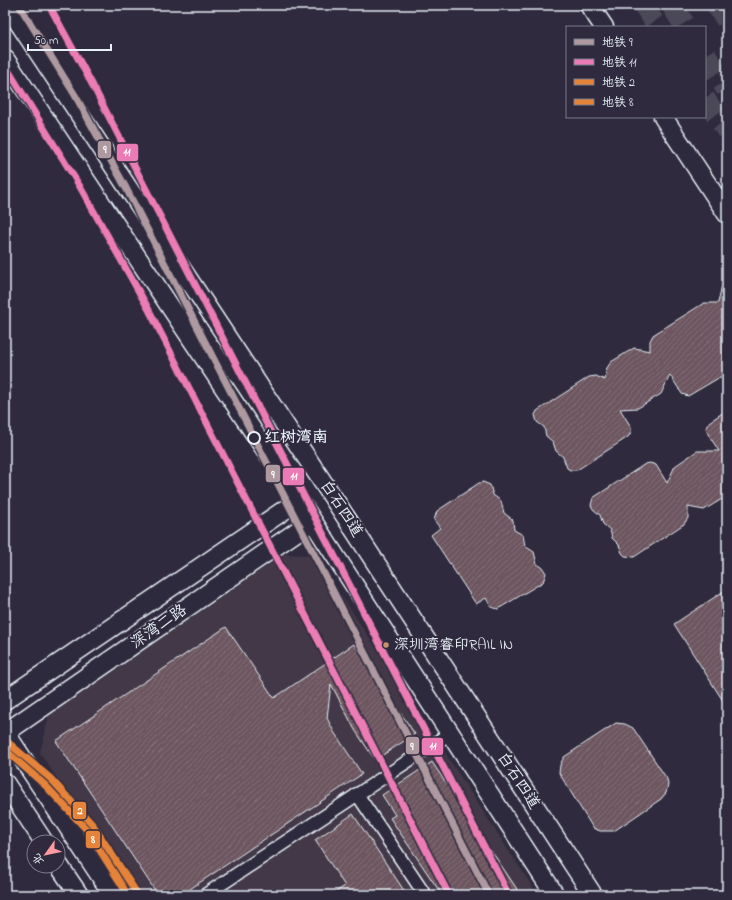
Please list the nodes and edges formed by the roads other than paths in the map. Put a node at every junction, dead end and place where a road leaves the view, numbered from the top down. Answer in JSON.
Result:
{"nodes":[{"id":1,"x":7,"y":5,"type":"edge"},
{"id":2,"x":589,"y":5,"type":"edge"},
{"id":3,"x":603,"y":26,"type":"edge"},
{"id":4,"x":5,"y":59,"type":"edge"},
{"id":5,"x":664,"y":118,"type":"edge"},
{"id":6,"x":727,"y":214,"type":"edge"},
{"id":7,"x":299,"y":500,"type":"junction"},
{"id":8,"x":312,"y":521,"type":"junction"},
{"id":9,"x":5,"y":700,"type":"edge"},
{"id":10,"x":5,"y":732,"type":"edge"},
{"id":11,"x":449,"y":734,"type":"junction"},
{"id":12,"x":5,"y":783,"type":"edge"},
{"id":13,"x":357,"y":794,"type":"junction"},
{"id":14,"x":39,"y":834,"type":"edge"},
{"id":15,"x":65,"y":874,"type":"edge"},
{"id":16,"x":79,"y":895,"type":"edge"},
{"id":17,"x":112,"y":895,"type":"edge"},
{"id":18,"x":205,"y":895,"type":"edge"},
{"id":19,"x":425,"y":895,"type":"edge"},
{"id":20,"x":555,"y":895,"type":"edge"},
{"id":21,"x":593,"y":895,"type":"edge"}],
"edges":[{"from":1,"to":21,"type":"street","name":"白石四道"},
{"from":2,"to":3,"type":"street"},
{"from":4,"to":7,"type":"street","name":"白石四道"},
{"from":5,"to":6,"type":"street"},
{"from":7,"to":8,"type":"street","name":"白石四道"},
{"from":7,"to":9,"type":"street","name":"深湾二路"},
{"from":8,"to":10,"type":"street","name":"深湾二路"},
{"from":8,"to":11,"type":"street","name":"白石四道"},
{"from":10,"to":17,"type":"street"},
{"from":11,"to":13,"type":"street"},
{"from":11,"to":20,"type":"street","name":"白石四道"},
{"from":12,"to":14,"type":"street"},
{"from":13,"to":18,"type":"street"},
{"from":13,"to":19,"type":"street"},
{"from":15,"to":16,"type":"street"}]}
